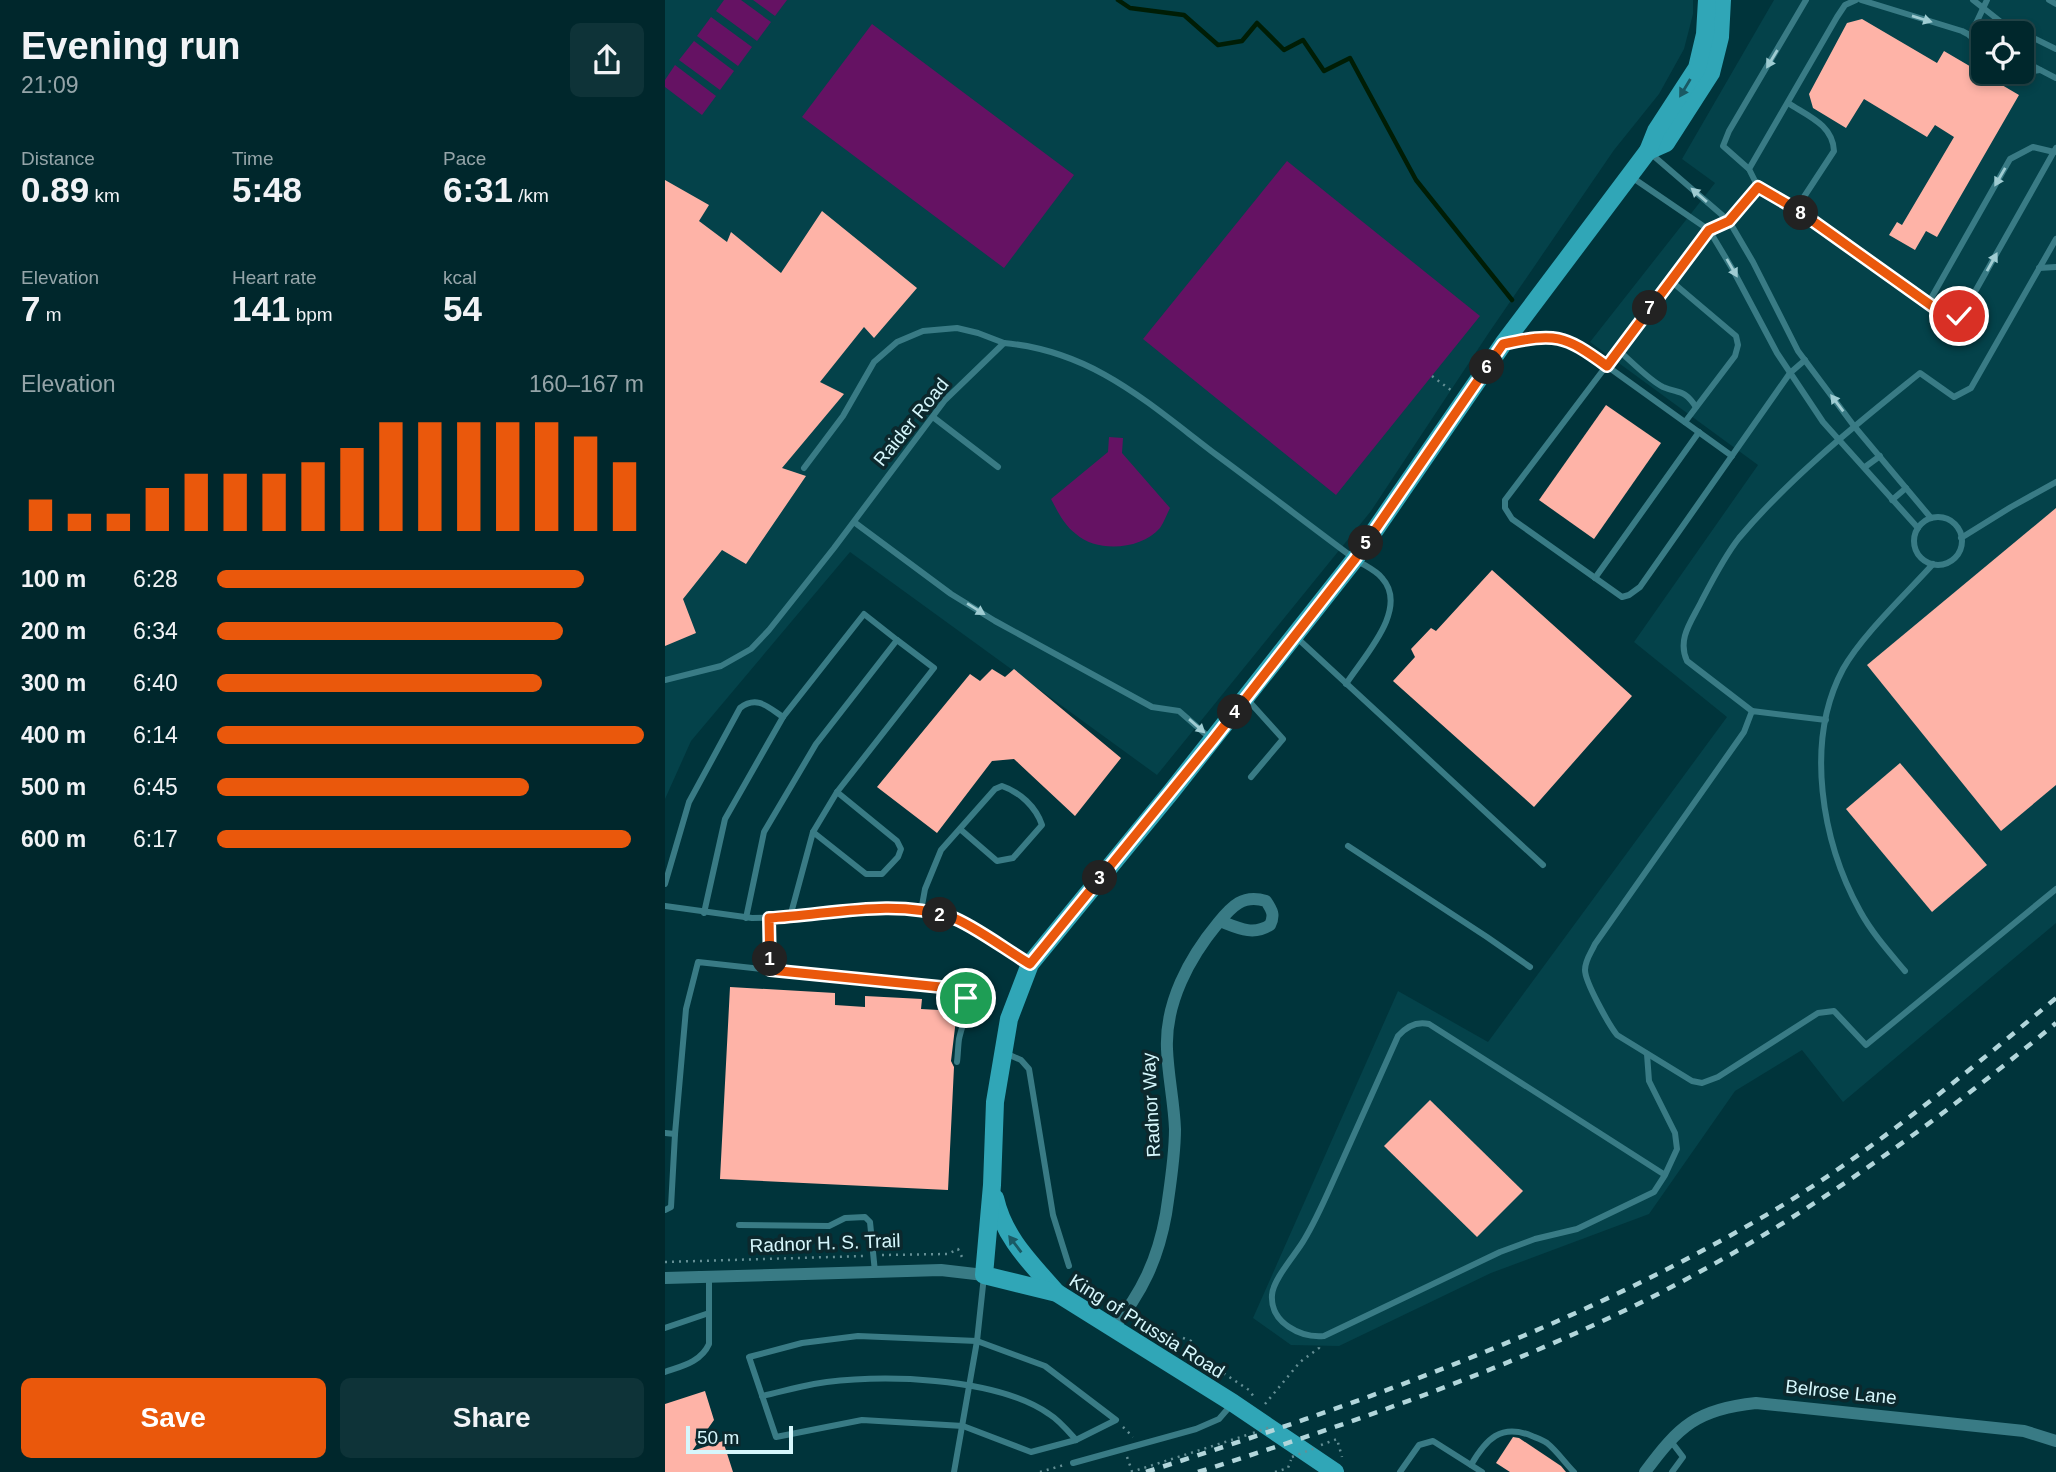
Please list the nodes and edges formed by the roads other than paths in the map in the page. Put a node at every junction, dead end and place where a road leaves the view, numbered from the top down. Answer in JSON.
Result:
{"nodes":[{"id":1,"x":1707,"y":0,"type":"edge"},
{"id":2,"x":1722,"y":0,"type":"edge"},
{"id":3,"x":1806,"y":0,"type":"edge"},
{"id":4,"x":1856,"y":0,"type":"edge"},
{"id":5,"x":1861,"y":0,"type":"edge"},
{"id":6,"x":1973,"y":0,"type":"edge"},
{"id":7,"x":1987,"y":0,"type":"edge"},
{"id":8,"x":2049,"y":0,"type":"edge"},
{"id":9,"x":2056,"y":4,"type":"edge"},
{"id":10,"x":1982,"y":7,"type":"junction"},
{"id":11,"x":1980,"y":21,"type":"edge"},
{"id":12,"x":1971,"y":37,"type":"edge"},
{"id":13,"x":2056,"y":49,"type":"edge"},
{"id":14,"x":2034,"y":67,"type":"edge"},
{"id":15,"x":2040,"y":70,"type":"junction"},
{"id":16,"x":2034,"y":71,"type":"edge"},
{"id":17,"x":2056,"y":78,"type":"edge"},
{"id":18,"x":1788,"y":103,"type":"junction"},
{"id":19,"x":2055,"y":150,"type":"edge"},
{"id":20,"x":1648,"y":151,"type":"junction"},
{"id":21,"x":1749,"y":169,"type":"junction"},
{"id":22,"x":1628,"y":175,"type":"junction"},
{"id":23,"x":1758,"y":187,"type":"junction"},
{"id":24,"x":1796,"y":209,"type":"junction"},
{"id":25,"x":1729,"y":221,"type":"junction"},
{"id":26,"x":1709,"y":230,"type":"junction"},
{"id":27,"x":2056,"y":239,"type":"edge"},
{"id":28,"x":2056,"y":267,"type":"edge"},
{"id":29,"x":2039,"y":268,"type":"junction"},
{"id":30,"x":1671,"y":281,"type":"junction"},
{"id":31,"x":1929,"y":302,"type":"junction"},
{"id":32,"x":1004,"y":343,"type":"junction"},
{"id":33,"x":1503,"y":344,"type":"junction"},
{"id":34,"x":1618,"y":350,"type":"junction"},
{"id":35,"x":1805,"y":360,"type":"junction"},
{"id":36,"x":1607,"y":366,"type":"junction"},
{"id":37,"x":1790,"y":373,"type":"junction"},
{"id":38,"x":1696,"y":407,"type":"junction"},
{"id":39,"x":933,"y":417,"type":"junction"},
{"id":40,"x":1685,"y":422,"type":"junction"},
{"id":41,"x":1854,"y":426,"type":"junction"},
{"id":42,"x":1699,"y":432,"type":"junction"},
{"id":43,"x":1839,"y":437,"type":"junction"},
{"id":44,"x":1732,"y":456,"type":"junction"},
{"id":45,"x":1880,"y":456,"type":"junction"},
{"id":46,"x":998,"y":467,"type":"dead end"},
{"id":47,"x":1865,"y":467,"type":"junction"},
{"id":48,"x":804,"y":468,"type":"dead end"},
{"id":49,"x":2056,"y":482,"type":"edge"},
{"id":50,"x":1906,"y":488,"type":"junction"},
{"id":51,"x":1892,"y":500,"type":"junction"},
{"id":52,"x":1931,"y":518,"type":"junction"},
{"id":53,"x":854,"y":522,"type":"junction"},
{"id":54,"x":1918,"y":528,"type":"junction"},
{"id":55,"x":1961,"y":538,"type":"junction"},
{"id":56,"x":1355,"y":559,"type":"junction"},
{"id":57,"x":1933,"y":564,"type":"junction"},
{"id":58,"x":1595,"y":578,"type":"junction"},
{"id":59,"x":1295,"y":636,"type":"junction"},
{"id":60,"x":897,"y":640,"type":"junction"},
{"id":61,"x":665,"y":680,"type":"edge"},
{"id":62,"x":1346,"y":684,"type":"junction"},
{"id":63,"x":1246,"y":698,"type":"junction"},
{"id":64,"x":1752,"y":711,"type":"junction"},
{"id":65,"x":783,"y":717,"type":"junction"},
{"id":66,"x":1826,"y":720,"type":"junction"},
{"id":67,"x":1213,"y":740,"type":"junction"},
{"id":68,"x":1251,"y":776,"type":"dead end"},
{"id":69,"x":837,"y":792,"type":"junction"},
{"id":70,"x":960,"y":829,"type":"junction"},
{"id":71,"x":813,"y":832,"type":"junction"},
{"id":72,"x":1348,"y":846,"type":"dead end"},
{"id":73,"x":1543,"y":865,"type":"dead end"},
{"id":74,"x":665,"y":884,"type":"edge"},
{"id":75,"x":2056,"y":889,"type":"edge"},
{"id":76,"x":665,"y":906,"type":"edge"},
{"id":77,"x":921,"y":911,"type":"junction"},
{"id":78,"x":704,"y":913,"type":"junction"},
{"id":79,"x":790,"y":917,"type":"junction"},
{"id":80,"x":746,"y":918,"type":"junction"},
{"id":81,"x":769,"y":918,"type":"junction"},
{"id":82,"x":1220,"y":921,"type":"dead end"},
{"id":83,"x":1030,"y":964,"type":"junction"},
{"id":84,"x":1530,"y":967,"type":"dead end"},
{"id":85,"x":770,"y":970,"type":"junction"},
{"id":86,"x":1905,"y":971,"type":"dead end"},
{"id":87,"x":1003,"y":1052,"type":"junction"},
{"id":88,"x":1647,"y":1054,"type":"junction"},
{"id":89,"x":957,"y":1062,"type":"dead end"},
{"id":90,"x":665,"y":1133,"type":"edge"},
{"id":91,"x":675,"y":1134,"type":"junction"},
{"id":92,"x":1665,"y":1175,"type":"junction"},
{"id":93,"x":992,"y":1185,"type":"junction"},
{"id":94,"x":665,"y":1210,"type":"edge"},
{"id":95,"x":739,"y":1225,"type":"dead end"},
{"id":96,"x":1069,"y":1266,"type":"dead end"},
{"id":97,"x":875,"y":1272,"type":"junction"},
{"id":98,"x":975,"y":1274,"type":"junction"},
{"id":99,"x":665,"y":1278,"type":"edge"},
{"id":100,"x":709,"y":1278,"type":"junction"},
{"id":101,"x":1057,"y":1293,"type":"junction"},
{"id":102,"x":709,"y":1314,"type":"junction"},
{"id":103,"x":665,"y":1328,"type":"edge"},
{"id":104,"x":1113,"y":1328,"type":"junction"},
{"id":105,"x":977,"y":1341,"type":"junction"},
{"id":106,"x":665,"y":1371,"type":"edge"},
{"id":107,"x":969,"y":1385,"type":"junction"},
{"id":108,"x":762,"y":1396,"type":"junction"},
{"id":109,"x":1233,"y":1403,"type":"junction"},
{"id":110,"x":963,"y":1426,"type":"junction"},
{"id":111,"x":1669,"y":1438,"type":"junction"},
{"id":112,"x":1076,"y":1440,"type":"junction"},
{"id":113,"x":2056,"y":1441,"type":"edge"},
{"id":114,"x":1073,"y":1463,"type":"road end"},
{"id":115,"x":1471,"y":1465,"type":"junction"},
{"id":116,"x":1340,"y":1468,"type":"edge"},
{"id":117,"x":954,"y":1472,"type":"edge"},
{"id":118,"x":1400,"y":1472,"type":"edge"},
{"id":119,"x":1482,"y":1472,"type":"edge"},
{"id":120,"x":1574,"y":1472,"type":"edge"},
{"id":121,"x":1645,"y":1472,"type":"edge"},
{"id":122,"x":1672,"y":1472,"type":"edge"}],
"edges":[{"from":1,"to":20,"type":"main road","one_way":true},
{"from":2,"to":20,"type":"main road"},
{"from":3,"to":21,"type":"lane","one_way":true},
{"from":4,"to":18,"type":"lane"},
{"from":5,"to":12,"type":"lane","one_way":true},
{"from":6,"to":10,"type":"lane"},
{"from":7,"to":10,"type":"lane"},
{"from":8,"to":9,"type":"lane"},
{"from":10,"to":11,"type":"lane"},
{"from":10,"to":13,"type":"lane"},
{"from":14,"to":15,"type":"lane"},
{"from":15,"to":16,"type":"lane"},
{"from":15,"to":17,"type":"lane"},
{"from":18,"to":21,"type":"lane"},
{"from":18,"to":24,"type":"lane"},
{"from":19,"to":31,"type":"lane","one_way":true},
{"from":31,"to":19,"type":"lane","one_way":true},
{"from":20,"to":22,"type":"main road"},
{"from":25,"to":20,"type":"lane","one_way":true},
{"from":21,"to":23,"type":"lane"},
{"from":22,"to":26,"type":"lane"},
{"from":22,"to":33,"type":"main road"},
{"from":23,"to":24,"type":"lane"},
{"from":23,"to":25,"type":"lane"},
{"from":24,"to":31,"type":"lane"},
{"from":25,"to":26,"type":"lane"},
{"from":25,"to":35,"type":"lane"},
{"from":26,"to":30,"type":"lane"},
{"from":26,"to":37,"type":"lane","one_way":true},
{"from":27,"to":29,"type":"lane"},
{"from":28,"to":29,"type":"lane"},
{"from":29,"to":41,"type":"lane"},
{"from":30,"to":34,"type":"lane"},
{"from":30,"to":38,"type":"lane"},
{"from":32,"to":39,"type":"lane","name":"Raider Road"},
{"from":32,"to":48,"type":"lane"},
{"from":32,"to":56,"type":"lane"},
{"from":33,"to":36,"type":"lane"},
{"from":33,"to":56,"type":"main road"},
{"from":34,"to":36,"type":"lane"},
{"from":34,"to":38,"type":"lane"},
{"from":35,"to":37,"type":"lane"},
{"from":41,"to":35,"type":"lane","one_way":true},
{"from":36,"to":40,"type":"lane"},
{"from":36,"to":58,"type":"lane"},
{"from":37,"to":43,"type":"lane"},
{"from":37,"to":44,"type":"lane"},
{"from":38,"to":40,"type":"lane"},
{"from":39,"to":46,"type":"lane"},
{"from":39,"to":53,"type":"lane","name":"Raider Road"},
{"from":40,"to":42,"type":"lane"},
{"from":41,"to":43,"type":"lane"},
{"from":41,"to":45,"type":"lane"},
{"from":42,"to":44,"type":"lane"},
{"from":42,"to":58,"type":"lane"},
{"from":43,"to":47,"type":"lane"},
{"from":43,"to":64,"type":"lane"},
{"from":44,"to":58,"type":"lane"},
{"from":45,"to":47,"type":"lane"},
{"from":45,"to":50,"type":"lane"},
{"from":47,"to":51,"type":"lane"},
{"from":49,"to":55,"type":"lane"},
{"from":50,"to":51,"type":"lane"},
{"from":50,"to":52,"type":"lane"},
{"from":51,"to":54,"type":"lane"},
{"from":52,"to":54,"type":"lane"},
{"from":52,"to":55,"type":"lane"},
{"from":53,"to":61,"type":"lane","name":"Raider Road"},
{"from":53,"to":67,"type":"lane","one_way":true},
{"from":54,"to":57,"type":"lane"},
{"from":55,"to":57,"type":"lane"},
{"from":56,"to":59,"type":"main road"},
{"from":56,"to":62,"type":"lane"},
{"from":57,"to":66,"type":"lane"},
{"from":59,"to":62,"type":"lane"},
{"from":59,"to":63,"type":"main road"},
{"from":60,"to":65,"type":"lane"},
{"from":60,"to":69,"type":"lane"},
{"from":60,"to":80,"type":"lane"},
{"from":62,"to":73,"type":"lane"},
{"from":63,"to":67,"type":"main road"},
{"from":63,"to":68,"type":"lane"},
{"from":64,"to":66,"type":"lane"},
{"from":64,"to":88,"type":"lane"},
{"from":65,"to":74,"type":"lane"},
{"from":65,"to":78,"type":"lane"},
{"from":66,"to":86,"type":"lane"},
{"from":67,"to":83,"type":"main road"},
{"from":69,"to":71,"type":"lane"},
{"from":69,"to":71,"type":"lane"},
{"from":70,"to":70,"type":"lane"},
{"from":70,"to":77,"type":"lane"},
{"from":71,"to":79,"type":"lane"},
{"from":72,"to":84,"type":"lane"},
{"from":75,"to":88,"type":"lane"},
{"from":76,"to":78,"type":"lane"},
{"from":77,"to":79,"type":"lane"},
{"from":77,"to":83,"type":"lane"},
{"from":78,"to":80,"type":"lane"},
{"from":79,"to":81,"type":"lane"},
{"from":80,"to":81,"type":"lane"},
{"from":81,"to":85,"type":"lane"},
{"from":82,"to":104,"type":"street","name":"Radnor Way"},
{"from":83,"to":87,"type":"main road"},
{"from":85,"to":89,"type":"lane"},
{"from":85,"to":91,"type":"lane"},
{"from":87,"to":93,"type":"main road"},
{"from":87,"to":96,"type":"lane"},
{"from":88,"to":92,"type":"lane"},
{"from":90,"to":91,"type":"lane"},
{"from":91,"to":94,"type":"lane"},
{"from":92,"to":92,"type":"lane"},
{"from":93,"to":98,"type":"main road"},
{"from":101,"to":93,"type":"main road","one_way":true},
{"from":95,"to":97,"type":"lane"},
{"from":97,"to":98,"type":"street","name":"King of Prussia Road"},
{"from":97,"to":100,"type":"street","name":"King of Prussia Road"},
{"from":98,"to":101,"type":"main road","name":"King of Prussia Road"},
{"from":98,"to":105,"type":"lane"},
{"from":99,"to":100,"type":"street","name":"King of Prussia Road"},
{"from":100,"to":102,"type":"lane"},
{"from":101,"to":104,"type":"main road","name":"King of Prussia Road"},
{"from":102,"to":103,"type":"lane"},
{"from":102,"to":106,"type":"lane"},
{"from":104,"to":109,"type":"main road","name":"King of Prussia Road"},
{"from":105,"to":107,"type":"lane"},
{"from":105,"to":108,"type":"lane"},
{"from":105,"to":112,"type":"lane"},
{"from":107,"to":108,"type":"lane"},
{"from":107,"to":110,"type":"lane"},
{"from":107,"to":112,"type":"lane"},
{"from":108,"to":110,"type":"lane"},
{"from":109,"to":114,"type":"lane"},
{"from":109,"to":116,"type":"main road","name":"King of Prussia Road"},
{"from":110,"to":112,"type":"lane"},
{"from":110,"to":117,"type":"lane"},
{"from":111,"to":113,"type":"street","name":"Belrose Lane"},
{"from":111,"to":121,"type":"street","name":"Belrose Lane"},
{"from":111,"to":122,"type":"lane"},
{"from":115,"to":118,"type":"lane"},
{"from":115,"to":119,"type":"lane"},
{"from":115,"to":120,"type":"lane"}]}
